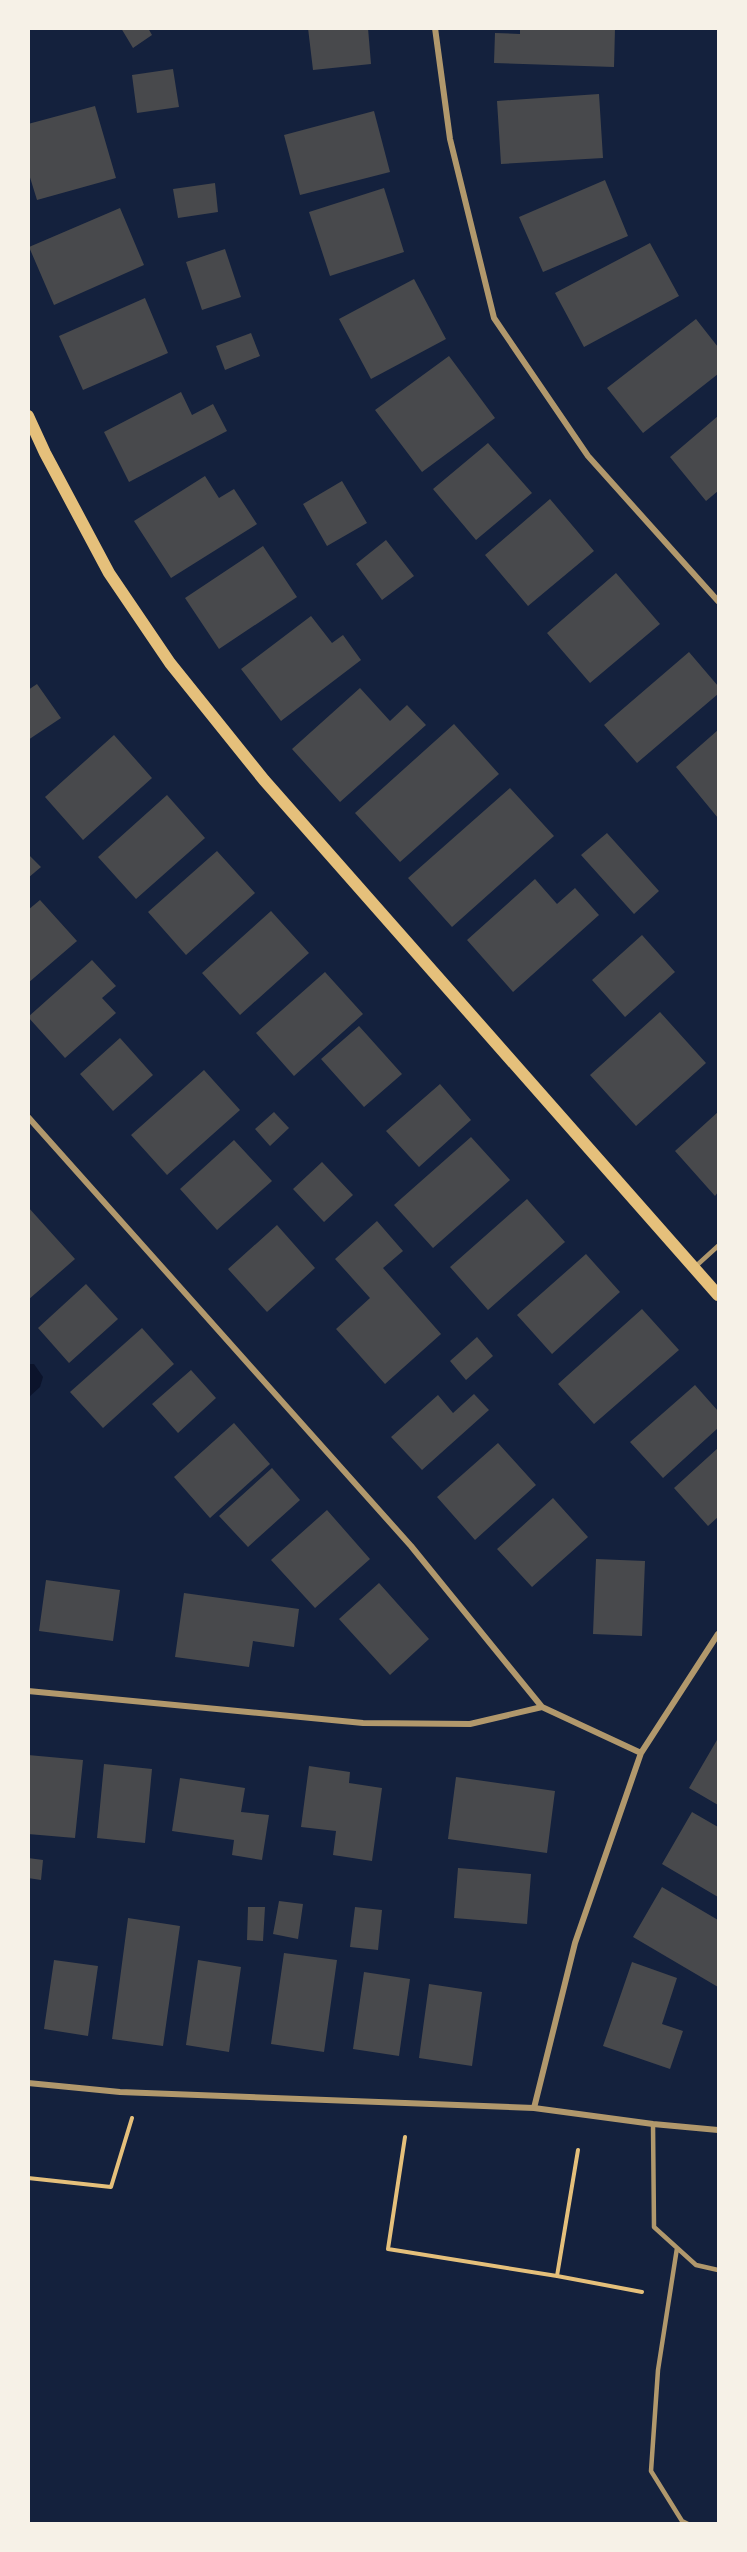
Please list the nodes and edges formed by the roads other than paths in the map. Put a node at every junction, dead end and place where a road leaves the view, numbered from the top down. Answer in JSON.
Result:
{"nodes":[{"id":1,"x":435,"y":28,"type":"edge"},
{"id":2,"x":28,"y":416,"type":"edge"},
{"id":3,"x":718,"y":601,"type":"edge"},
{"id":4,"x":28,"y":1117,"type":"edge"},
{"id":5,"x":718,"y":1246,"type":"edge"},
{"id":6,"x":694,"y":1267,"type":"junction"},
{"id":7,"x":718,"y":1295,"type":"edge"},
{"id":8,"x":718,"y":1634,"type":"edge"},
{"id":9,"x":28,"y":1691,"type":"edge"},
{"id":10,"x":542,"y":1707,"type":"junction"},
{"id":11,"x":641,"y":1754,"type":"junction"},
{"id":12,"x":28,"y":2084,"type":"edge"},
{"id":13,"x":534,"y":2108,"type":"junction"},
{"id":14,"x":653,"y":2124,"type":"junction"},
{"id":15,"x":718,"y":2130,"type":"edge"},
{"id":16,"x":677,"y":2248,"type":"junction"},
{"id":17,"x":718,"y":2270,"type":"edge"},
{"id":18,"x":688,"y":2523,"type":"edge"}],
"edges":[{"from":1,"to":3,"type":"street"},
{"from":2,"to":6,"type":"main road"},
{"from":4,"to":10,"type":"street"},
{"from":5,"to":6,"type":"lane"},
{"from":6,"to":7,"type":"main road"},
{"from":8,"to":11,"type":"street"},
{"from":9,"to":10,"type":"street"},
{"from":10,"to":11,"type":"street"},
{"from":11,"to":13,"type":"street"},
{"from":12,"to":13,"type":"street"},
{"from":13,"to":14,"type":"street"},
{"from":14,"to":15,"type":"street"},
{"from":14,"to":16,"type":"lane"},
{"from":16,"to":17,"type":"lane"},
{"from":16,"to":18,"type":"lane"}]}
